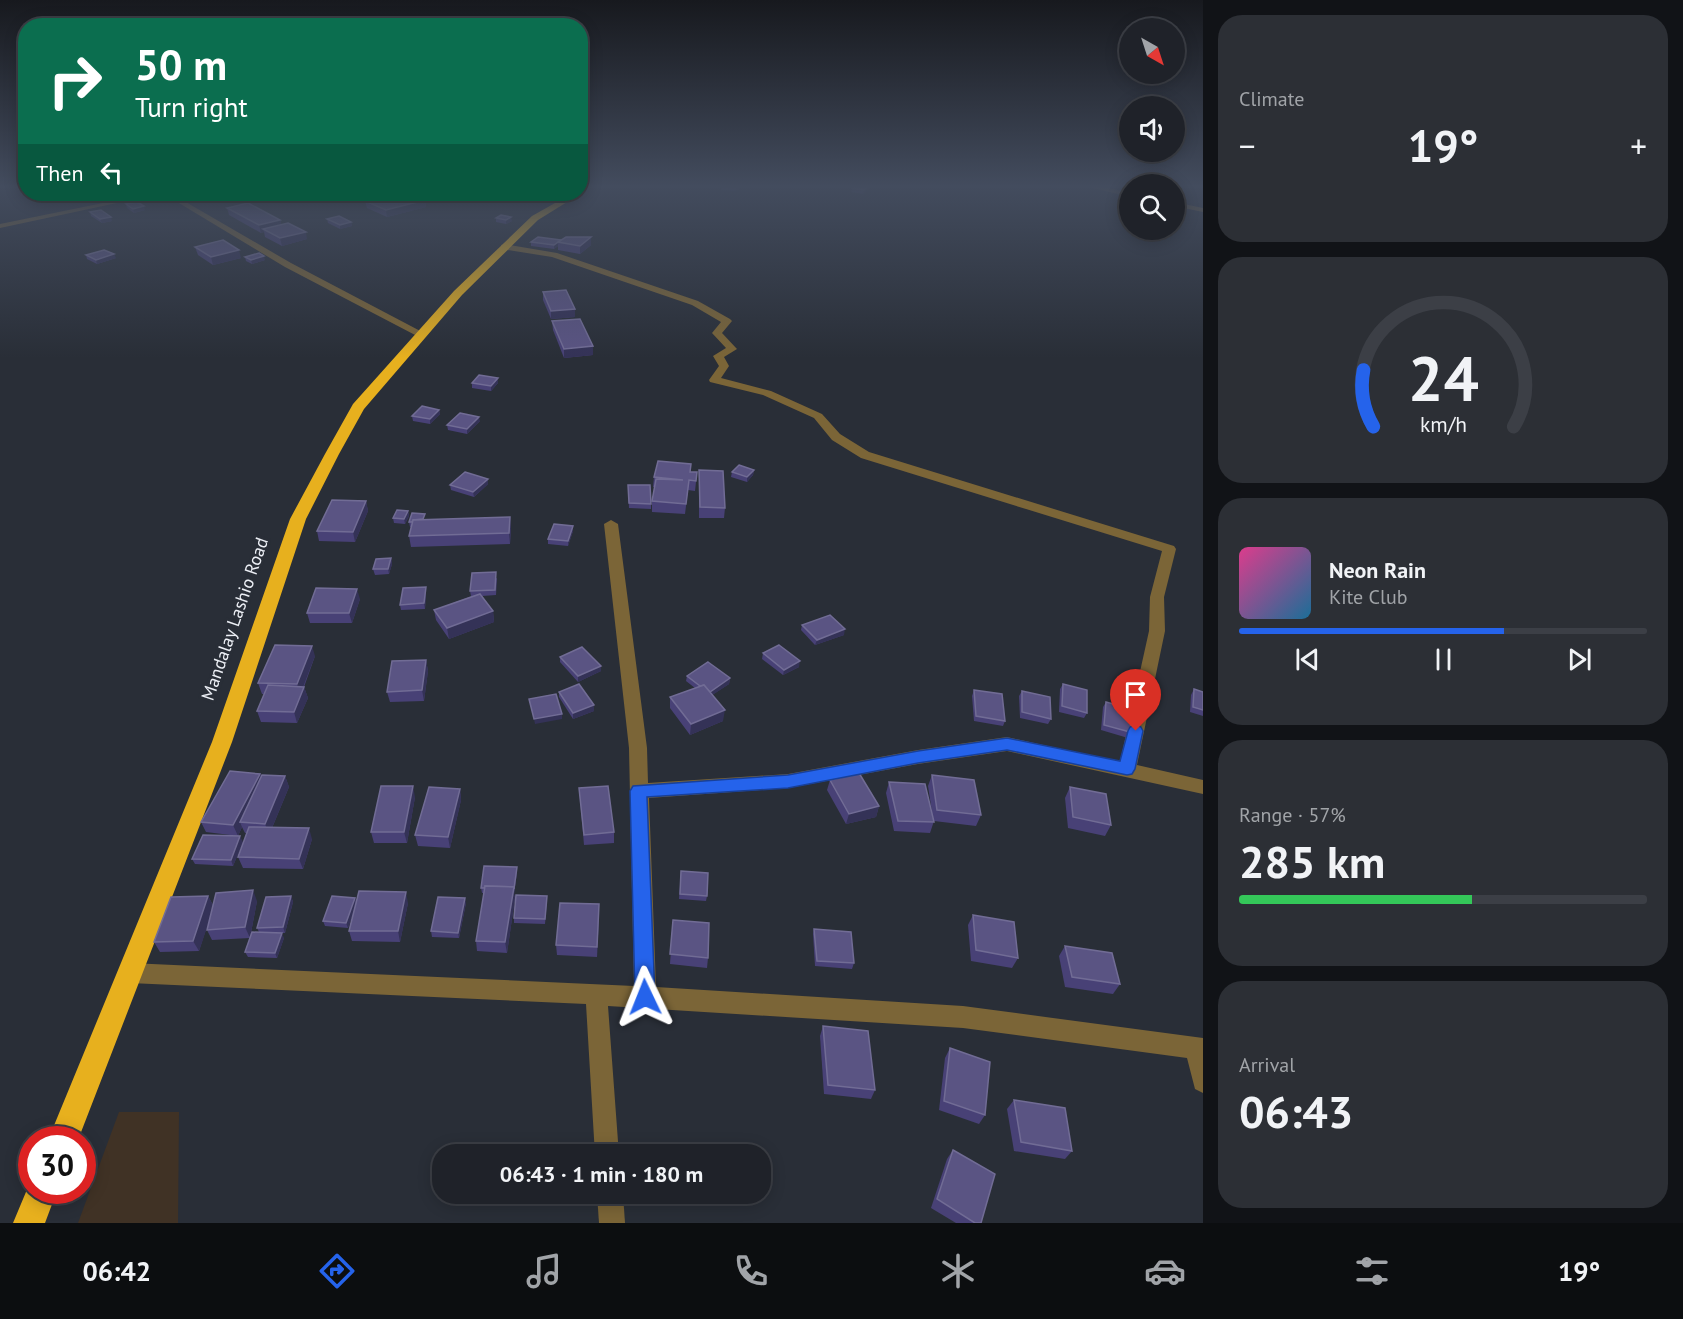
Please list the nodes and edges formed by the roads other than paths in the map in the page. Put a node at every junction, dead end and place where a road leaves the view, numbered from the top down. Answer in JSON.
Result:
{"nodes":[{"id":1,"x":254,"y":244,"type":"edge"},
{"id":2,"x":507,"y":244,"type":"edge"},
{"id":3,"x":504,"y":247,"type":"junction"},
{"id":4,"x":421,"y":334,"type":"junction"},
{"id":5,"x":611,"y":524,"type":"dead end"},
{"id":6,"x":1127,"y":769,"type":"junction"},
{"id":7,"x":1203,"y":787,"type":"edge"},
{"id":8,"x":639,"y":791,"type":"junction"},
{"id":9,"x":130,"y":973,"type":"junction"},
{"id":10,"x":596,"y":994,"type":"junction"},
{"id":11,"x":645,"y":997,"type":"junction"},
{"id":12,"x":1200,"y":1049,"type":"edge"},
{"id":13,"x":1203,"y":1081,"type":"edge"},
{"id":14,"x":69,"y":1126,"type":"edge"},
{"id":15,"x":607,"y":1144,"type":"edge"},
{"id":16,"x":37,"y":1204,"type":"edge"},
{"id":17,"x":611,"y":1204,"type":"edge"},
{"id":18,"x":30,"y":1223,"type":"edge"},
{"id":19,"x":612,"y":1223,"type":"edge"}],
"edges":[{"from":1,"to":4,"type":"street"},
{"from":2,"to":3,"type":"highway","name":"Mandalay Lashio Road"},
{"from":3,"to":4,"type":"highway","name":"Mandalay Lashio Road"},
{"from":3,"to":6,"type":"street"},
{"from":4,"to":9,"type":"highway","name":"Mandalay Lashio Road"},
{"from":5,"to":8,"type":"street"},
{"from":6,"to":7,"type":"street"},
{"from":6,"to":8,"type":"street"},
{"from":8,"to":11,"type":"street"},
{"from":9,"to":10,"type":"street"},
{"from":9,"to":14,"type":"highway","name":"Mandalay Lashio Road"},
{"from":10,"to":11,"type":"street"},
{"from":10,"to":15,"type":"street"},
{"from":11,"to":12,"type":"street"},
{"from":12,"to":13,"type":"street"},
{"from":16,"to":18,"type":"highway"},
{"from":17,"to":19,"type":"street"}]}
